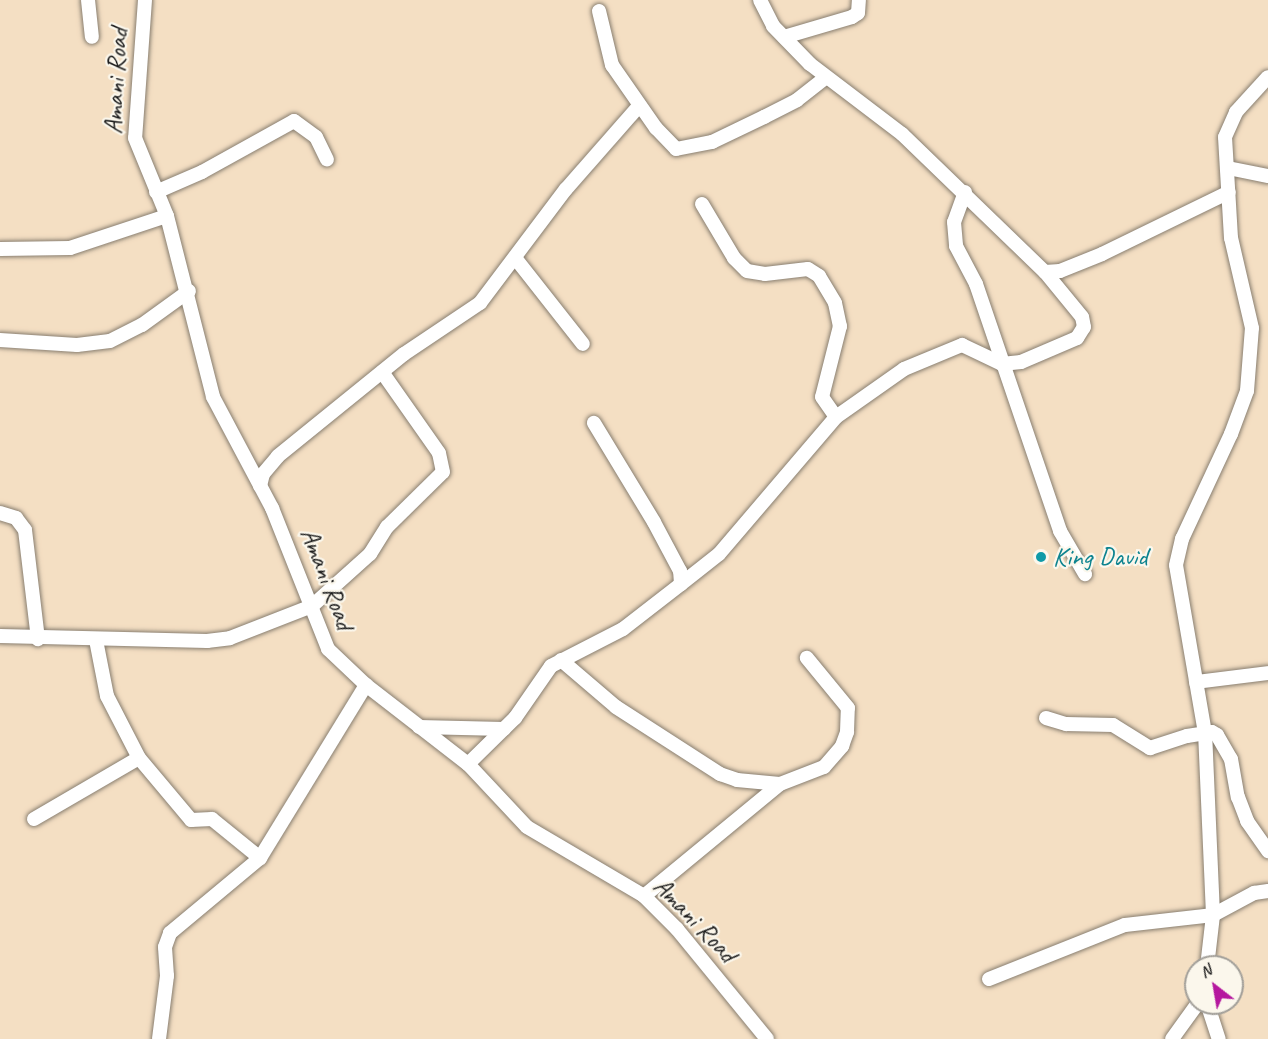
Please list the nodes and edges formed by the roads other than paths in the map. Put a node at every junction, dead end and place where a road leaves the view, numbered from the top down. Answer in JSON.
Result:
{"nodes":[{"id":1,"x":88,"y":0,"type":"edge"},
{"id":2,"x":145,"y":0,"type":"edge"},
{"id":3,"x":760,"y":0,"type":"edge"},
{"id":4,"x":859,"y":0,"type":"edge"},
{"id":5,"x":599,"y":11,"type":"dead end"},
{"id":6,"x":93,"y":37,"type":"dead end"},
{"id":7,"x":784,"y":37,"type":"junction"},
{"id":8,"x":1268,"y":77,"type":"edge"},
{"id":9,"x":825,"y":78,"type":"junction"},
{"id":10,"x":639,"y":106,"type":"junction"},
{"id":11,"x":327,"y":160,"type":"dead end"},
{"id":12,"x":1227,"y":168,"type":"junction"},
{"id":13,"x":1268,"y":176,"type":"edge"},
{"id":14,"x":156,"y":192,"type":"junction"},
{"id":15,"x":965,"y":192,"type":"junction"},
{"id":16,"x":1229,"y":192,"type":"junction"},
{"id":17,"x":702,"y":204,"type":"dead end"},
{"id":18,"x":167,"y":216,"type":"junction"},
{"id":19,"x":0,"y":249,"type":"edge"},
{"id":20,"x":516,"y":260,"type":"junction"},
{"id":21,"x":1045,"y":272,"type":"junction"},
{"id":22,"x":189,"y":291,"type":"junction"},
{"id":23,"x":0,"y":340,"type":"edge"},
{"id":24,"x":583,"y":344,"type":"dead end"},
{"id":25,"x":1021,"y":362,"type":"junction"},
{"id":26,"x":1002,"y":364,"type":"junction"},
{"id":27,"x":382,"y":372,"type":"junction"},
{"id":28,"x":1011,"y":387,"type":"junction"},
{"id":29,"x":836,"y":417,"type":"junction"},
{"id":30,"x":594,"y":423,"type":"dead end"},
{"id":31,"x":260,"y":486,"type":"junction"},
{"id":32,"x":0,"y":513,"type":"edge"},
{"id":33,"x":1085,"y":574,"type":"dead end"},
{"id":34,"x":681,"y":584,"type":"junction"},
{"id":35,"x":312,"y":606,"type":"junction"},
{"id":36,"x":0,"y":636,"type":"edge"},
{"id":37,"x":38,"y":639,"type":"junction"},
{"id":38,"x":96,"y":640,"type":"junction"},
{"id":39,"x":807,"y":658,"type":"dead end"},
{"id":40,"x":561,"y":660,"type":"junction"},
{"id":41,"x":1268,"y":673,"type":"edge"},
{"id":42,"x":1196,"y":682,"type":"junction"},
{"id":43,"x":366,"y":685,"type":"junction"},
{"id":44,"x":1046,"y":718,"type":"dead end"},
{"id":45,"x":420,"y":727,"type":"junction"},
{"id":46,"x":504,"y":729,"type":"junction"},
{"id":47,"x":1205,"y":733,"type":"junction"},
{"id":48,"x":139,"y":759,"type":"junction"},
{"id":49,"x":468,"y":764,"type":"junction"},
{"id":50,"x":780,"y":784,"type":"junction"},
{"id":51,"x":34,"y":819,"type":"dead end"},
{"id":52,"x":1268,"y":852,"type":"edge"},
{"id":53,"x":260,"y":858,"type":"junction"},
{"id":54,"x":1268,"y":891,"type":"edge"},
{"id":55,"x":644,"y":896,"type":"junction"},
{"id":56,"x":1213,"y":915,"type":"junction"},
{"id":57,"x":1208,"y":955,"type":"edge"},
{"id":58,"x":989,"y":979,"type":"dead end"},
{"id":59,"x":1189,"y":1015,"type":"edge"},
{"id":60,"x":1211,"y":1015,"type":"edge"},
{"id":61,"x":159,"y":1039,"type":"edge"},
{"id":62,"x":766,"y":1039,"type":"edge"},
{"id":63,"x":1172,"y":1039,"type":"edge"},
{"id":64,"x":1219,"y":1039,"type":"edge"}],
"edges":[{"from":1,"to":6,"type":"street"},
{"from":2,"to":14,"type":"street","name":"Amani Road"},
{"from":3,"to":7,"type":"street"},
{"from":4,"to":7,"type":"street"},
{"from":5,"to":10,"type":"street"},
{"from":7,"to":9,"type":"street"},
{"from":8,"to":12,"type":"street"},
{"from":9,"to":10,"type":"street"},
{"from":9,"to":15,"type":"street"},
{"from":10,"to":20,"type":"street"},
{"from":11,"to":14,"type":"street"},
{"from":12,"to":13,"type":"street"},
{"from":12,"to":16,"type":"street"},
{"from":14,"to":18,"type":"street","name":"Amani Road"},
{"from":15,"to":21,"type":"street"},
{"from":15,"to":26,"type":"street"},
{"from":16,"to":21,"type":"street"},
{"from":16,"to":42,"type":"street"},
{"from":17,"to":29,"type":"street"},
{"from":18,"to":19,"type":"street"},
{"from":18,"to":22,"type":"street","name":"Amani Road"},
{"from":20,"to":24,"type":"street"},
{"from":20,"to":27,"type":"street"},
{"from":21,"to":25,"type":"street"},
{"from":22,"to":23,"type":"street"},
{"from":22,"to":31,"type":"street","name":"Amani Road"},
{"from":25,"to":26,"type":"street"},
{"from":25,"to":28,"type":"street"},
{"from":26,"to":28,"type":"street"},
{"from":26,"to":29,"type":"street"},
{"from":27,"to":31,"type":"street"},
{"from":27,"to":35,"type":"street"},
{"from":28,"to":33,"type":"street"},
{"from":29,"to":34,"type":"street"},
{"from":30,"to":34,"type":"street"},
{"from":31,"to":35,"type":"street","name":"Amani Road"},
{"from":32,"to":37,"type":"street"},
{"from":34,"to":40,"type":"street"},
{"from":35,"to":38,"type":"street"},
{"from":35,"to":43,"type":"street","name":"Amani Road"},
{"from":36,"to":37,"type":"street"},
{"from":37,"to":38,"type":"street"},
{"from":38,"to":48,"type":"street"},
{"from":39,"to":50,"type":"street"},
{"from":40,"to":46,"type":"street"},
{"from":40,"to":50,"type":"street"},
{"from":41,"to":42,"type":"street"},
{"from":42,"to":47,"type":"street"},
{"from":43,"to":45,"type":"street","name":"Amani Road"},
{"from":43,"to":53,"type":"street"},
{"from":44,"to":47,"type":"street"},
{"from":45,"to":46,"type":"street"},
{"from":45,"to":49,"type":"street","name":"Amani Road"},
{"from":46,"to":49,"type":"street"},
{"from":47,"to":52,"type":"street"},
{"from":47,"to":56,"type":"street"},
{"from":48,"to":51,"type":"street"},
{"from":48,"to":53,"type":"street"},
{"from":49,"to":55,"type":"street","name":"Amani Road"},
{"from":50,"to":55,"type":"street"},
{"from":53,"to":61,"type":"street"},
{"from":54,"to":56,"type":"street"},
{"from":55,"to":62,"type":"street","name":"Amani Road"},
{"from":56,"to":57,"type":"street"},
{"from":56,"to":58,"type":"street"},
{"from":59,"to":63,"type":"street"},
{"from":60,"to":64,"type":"street"}]}
